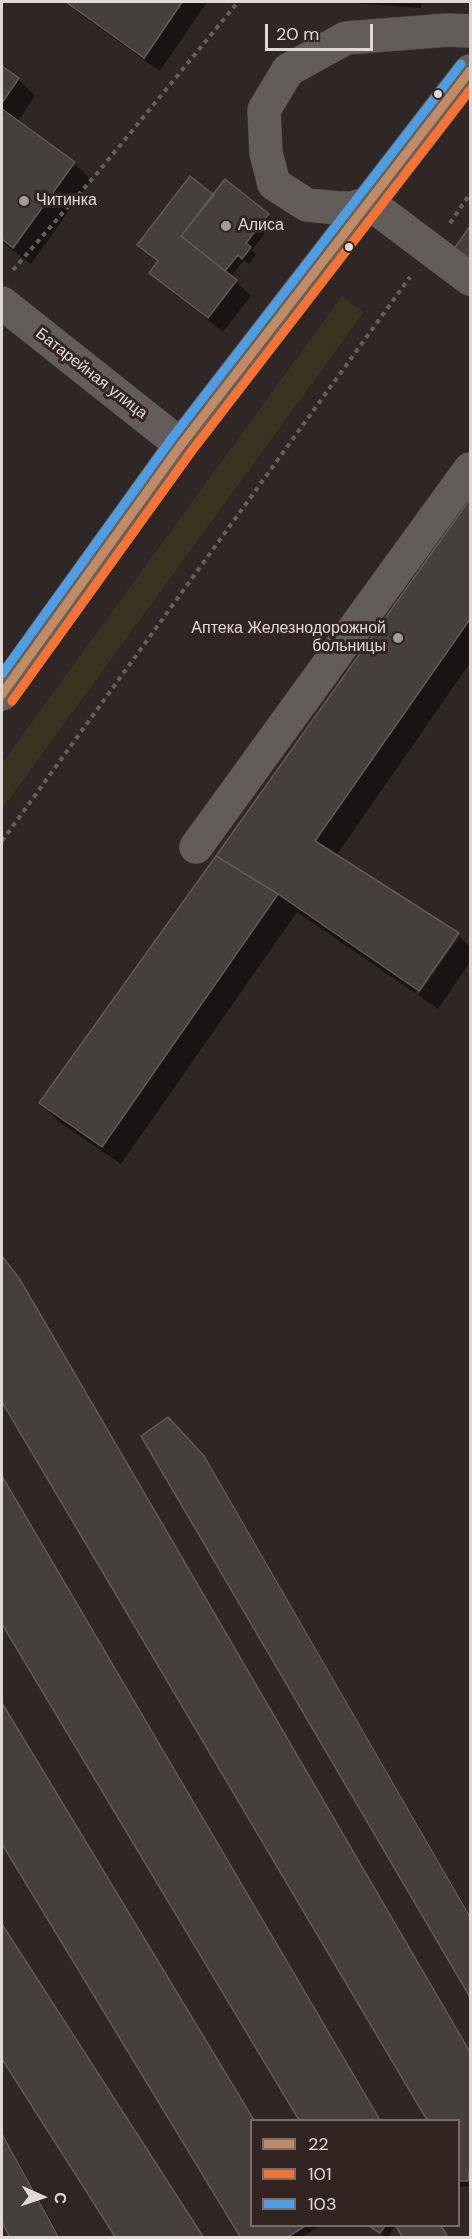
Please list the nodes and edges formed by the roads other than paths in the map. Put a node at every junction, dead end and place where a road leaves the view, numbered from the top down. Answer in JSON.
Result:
{"nodes":[{"id":1,"x":471,"y":31,"type":"edge"},
{"id":2,"x":471,"y":70,"type":"edge"},
{"id":3,"x":369,"y":203,"type":"junction"},
{"id":4,"x":471,"y":279,"type":"edge"},
{"id":5,"x":5,"y":289,"type":"edge"},
{"id":6,"x":181,"y":445,"type":"junction"},
{"id":7,"x":471,"y":470,"type":"edge"},
{"id":8,"x":2,"y":694,"type":"edge"},
{"id":9,"x":196,"y":847,"type":"dead end"}],
"edges":[{"from":1,"to":3,"type":"street"},
{"from":2,"to":3,"type":"main road"},
{"from":3,"to":4,"type":"street"},
{"from":3,"to":6,"type":"main road"},
{"from":5,"to":6,"type":"street","name":"Батарейная улица"},
{"from":6,"to":8,"type":"main road"},
{"from":7,"to":9,"type":"street"}]}
